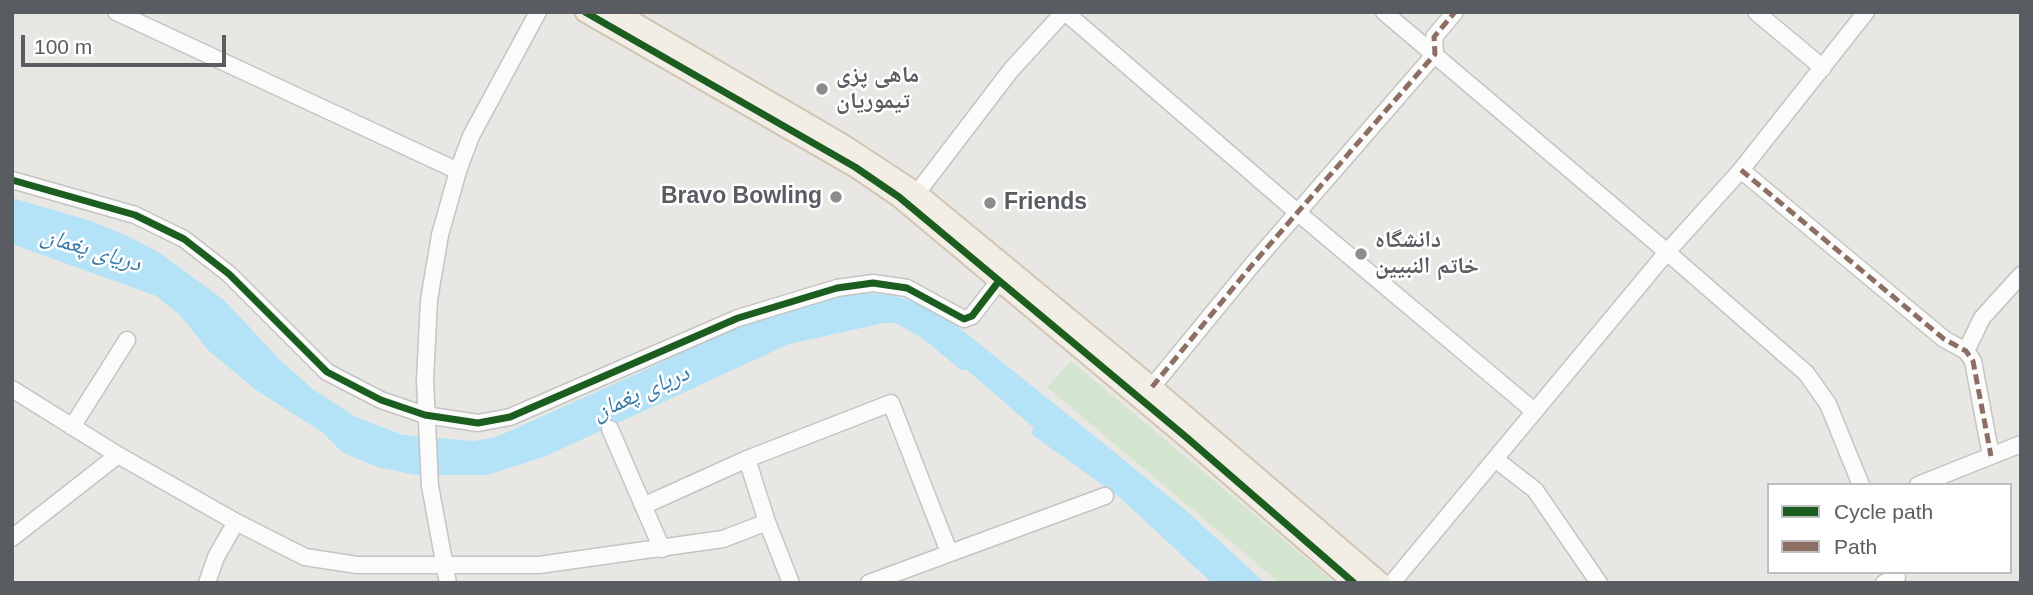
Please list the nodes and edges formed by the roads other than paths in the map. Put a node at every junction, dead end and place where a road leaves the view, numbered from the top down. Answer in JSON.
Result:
{"nodes":[{"id":1,"x":116,"y":12,"type":"edge"},
{"id":2,"x":538,"y":12,"type":"edge"},
{"id":3,"x":585,"y":12,"type":"edge"},
{"id":4,"x":616,"y":12,"type":"edge"},
{"id":5,"x":1064,"y":12,"type":"edge"},
{"id":6,"x":1384,"y":12,"type":"edge"},
{"id":7,"x":1455,"y":12,"type":"edge"},
{"id":8,"x":1756,"y":12,"type":"edge"},
{"id":9,"x":1866,"y":12,"type":"edge"},
{"id":10,"x":1435,"y":54,"type":"junction"},
{"id":11,"x":1823,"y":68,"type":"junction"},
{"id":12,"x":458,"y":170,"type":"junction"},
{"id":13,"x":1741,"y":170,"type":"junction"},
{"id":14,"x":12,"y":180,"type":"edge"},
{"id":15,"x":916,"y":193,"type":"junction"},
{"id":16,"x":1297,"y":212,"type":"junction"},
{"id":17,"x":1667,"y":252,"type":"junction"},
{"id":18,"x":2021,"y":275,"type":"edge"},
{"id":19,"x":999,"y":281,"type":"junction"},
{"id":20,"x":127,"y":340,"type":"dead end"},
{"id":21,"x":1089,"y":345,"type":"junction"},
{"id":22,"x":1966,"y":351,"type":"junction"},
{"id":23,"x":1152,"y":387,"type":"junction"},
{"id":24,"x":12,"y":390,"type":"edge"},
{"id":25,"x":1534,"y":411,"type":"junction"},
{"id":26,"x":426,"y":419,"type":"junction"},
{"id":27,"x":72,"y":427,"type":"junction"},
{"id":28,"x":610,"y":429,"type":"dead end"},
{"id":29,"x":2021,"y":444,"type":"edge"},
{"id":30,"x":118,"y":455,"type":"junction"},
{"id":31,"x":1991,"y":456,"type":"junction"},
{"id":32,"x":747,"y":459,"type":"junction"},
{"id":33,"x":1495,"y":459,"type":"junction"},
{"id":34,"x":1860,"y":483,"type":"edge"},
{"id":35,"x":1923,"y":483,"type":"edge"},
{"id":36,"x":1105,"y":496,"type":"dead end"},
{"id":37,"x":643,"y":506,"type":"junction"},
{"id":38,"x":236,"y":522,"type":"junction"},
{"id":39,"x":766,"y":522,"type":"junction"},
{"id":40,"x":12,"y":538,"type":"edge"},
{"id":41,"x":662,"y":549,"type":"junction"},
{"id":42,"x":948,"y":552,"type":"junction"},
{"id":43,"x":447,"y":575,"type":"edge"},
{"id":44,"x":208,"y":583,"type":"edge"},
{"id":45,"x":791,"y":583,"type":"edge"},
{"id":46,"x":869,"y":583,"type":"edge"},
{"id":47,"x":1354,"y":583,"type":"edge"},
{"id":48,"x":1381,"y":583,"type":"edge"},
{"id":49,"x":1392,"y":583,"type":"edge"},
{"id":50,"x":1599,"y":583,"type":"edge"}],
"edges":[{"from":1,"to":12,"type":"street"},
{"from":2,"to":12,"type":"street"},
{"from":3,"to":19,"type":"main road"},
{"from":4,"to":15,"type":"main road"},
{"from":5,"to":15,"type":"street"},
{"from":5,"to":16,"type":"street"},
{"from":6,"to":10,"type":"street"},
{"from":7,"to":10,"type":"street"},
{"from":8,"to":11,"type":"street"},
{"from":9,"to":11,"type":"street"},
{"from":10,"to":16,"type":"street"},
{"from":10,"to":17,"type":"street"},
{"from":11,"to":13,"type":"street"},
{"from":12,"to":26,"type":"street"},
{"from":13,"to":17,"type":"street"},
{"from":13,"to":22,"type":"street"},
{"from":14,"to":26,"type":"street"},
{"from":15,"to":21,"type":"main road"},
{"from":16,"to":23,"type":"street"},
{"from":16,"to":25,"type":"street"},
{"from":17,"to":25,"type":"street"},
{"from":17,"to":34,"type":"street"},
{"from":18,"to":22,"type":"street"},
{"from":19,"to":21,"type":"main road"},
{"from":19,"to":26,"type":"street"},
{"from":20,"to":27,"type":"street"},
{"from":21,"to":23,"type":"main road"},
{"from":21,"to":47,"type":"main road"},
{"from":22,"to":31,"type":"street"},
{"from":23,"to":48,"type":"main road"},
{"from":24,"to":27,"type":"street"},
{"from":25,"to":33,"type":"street"},
{"from":26,"to":43,"type":"street"},
{"from":27,"to":30,"type":"street"},
{"from":28,"to":37,"type":"street"},
{"from":29,"to":31,"type":"street"},
{"from":30,"to":38,"type":"street"},
{"from":30,"to":40,"type":"street"},
{"from":31,"to":35,"type":"street"},
{"from":32,"to":37,"type":"street"},
{"from":32,"to":39,"type":"street"},
{"from":32,"to":42,"type":"street"},
{"from":33,"to":49,"type":"street"},
{"from":33,"to":50,"type":"street"},
{"from":36,"to":42,"type":"street"},
{"from":37,"to":41,"type":"street"},
{"from":38,"to":43,"type":"street"},
{"from":38,"to":44,"type":"street"},
{"from":39,"to":41,"type":"street"},
{"from":39,"to":45,"type":"street"},
{"from":41,"to":43,"type":"street"},
{"from":42,"to":46,"type":"street"}]}
